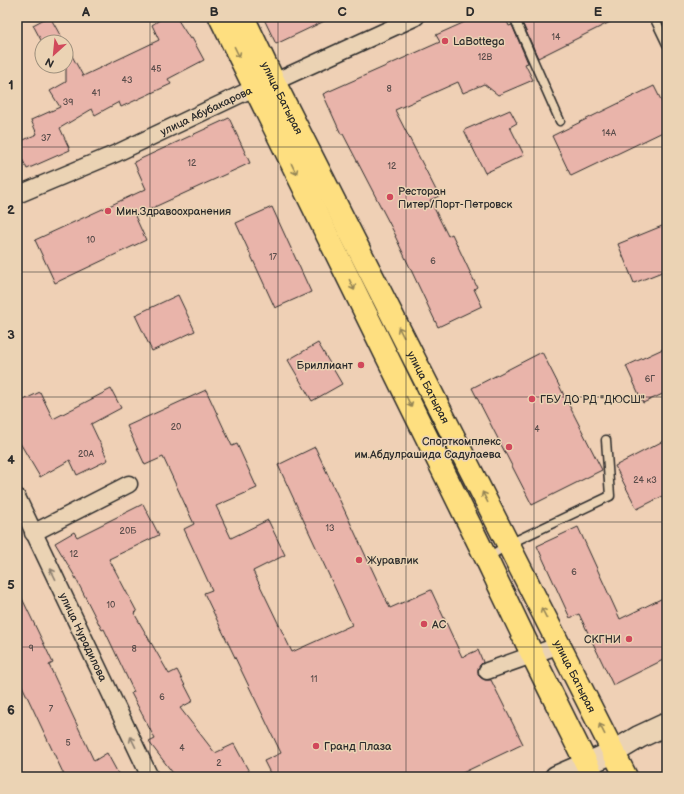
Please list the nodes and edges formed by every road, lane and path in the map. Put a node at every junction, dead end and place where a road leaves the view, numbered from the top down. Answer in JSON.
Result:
{"nodes":[{"id":1,"x":220,"y":17,"type":"edge"},
{"id":2,"x":243,"y":17,"type":"edge"},
{"id":3,"x":416,"y":17,"type":"edge"},
{"id":4,"x":514,"y":17,"type":"edge"},
{"id":5,"x":654,"y":17,"type":"edge"},
{"id":6,"x":664,"y":31,"type":"edge"},
{"id":7,"x":667,"y":44,"type":"edge"},
{"id":8,"x":264,"y":85,"type":"junction"},
{"id":9,"x":560,"y":121,"type":"dead end"},
{"id":10,"x":17,"y":195,"type":"edge"},
{"id":11,"x":606,"y":440,"type":"dead end"},
{"id":12,"x":129,"y":484,"type":"dead end"},
{"id":13,"x":17,"y":497,"type":"edge"},
{"id":14,"x":33,"y":533,"type":"junction"},
{"id":15,"x":509,"y":544,"type":"junction"},
{"id":16,"x":486,"y":558,"type":"junction"},
{"id":17,"x":560,"y":645,"type":"junction"},
{"id":18,"x":533,"y":656,"type":"junction"},
{"id":19,"x":487,"y":671,"type":"dead end"},
{"id":20,"x":667,"y":724,"type":"edge"},
{"id":21,"x":614,"y":752,"type":"junction"},
{"id":22,"x":590,"y":771,"type":"edge"},
{"id":23,"x":150,"y":777,"type":"edge"},
{"id":24,"x":556,"y":777,"type":"edge"},
{"id":25,"x":626,"y":777,"type":"edge"}],
"edges":[{"from":1,"to":8,"type":"main road","name":"улица Батырая","one_way":true},
{"from":2,"to":8,"type":"main road","name":"улица Батырая"},
{"from":3,"to":8,"type":"street","name":"улица Абубакарова"},
{"from":4,"to":9,"type":"lane"},
{"from":5,"to":6,"type":"lane"},
{"from":6,"to":7,"type":"lane"},
{"from":8,"to":10,"type":"street","name":"улица Абубакарова"},
{"from":15,"to":8,"type":"main road","name":"улица Батырая","one_way":true},
{"from":8,"to":16,"type":"main road","name":"улица Батырая","one_way":true},
{"from":11,"to":15,"type":"lane"},
{"from":12,"to":14,"type":"street"},
{"from":13,"to":14,"type":"street","name":"улица Нурадилова"},
{"from":23,"to":14,"type":"street","name":"улица Нурадилова","one_way":true},
{"from":15,"to":16,"type":"lane"},
{"from":17,"to":15,"type":"main road","name":"улица Батырая","one_way":true},
{"from":16,"to":18,"type":"main road","name":"улица Батырая"},
{"from":17,"to":18,"type":"street"},
{"from":21,"to":17,"type":"main road","name":"улица Батырая","one_way":true},
{"from":18,"to":19,"type":"street"},
{"from":18,"to":22,"type":"main road","name":"улица Батырая"},
{"from":20,"to":21,"type":"street"},
{"from":21,"to":22,"type":"street"},
{"from":21,"to":25,"type":"main road","name":"улица Батырая"},
{"from":22,"to":24,"type":"street"}]}
